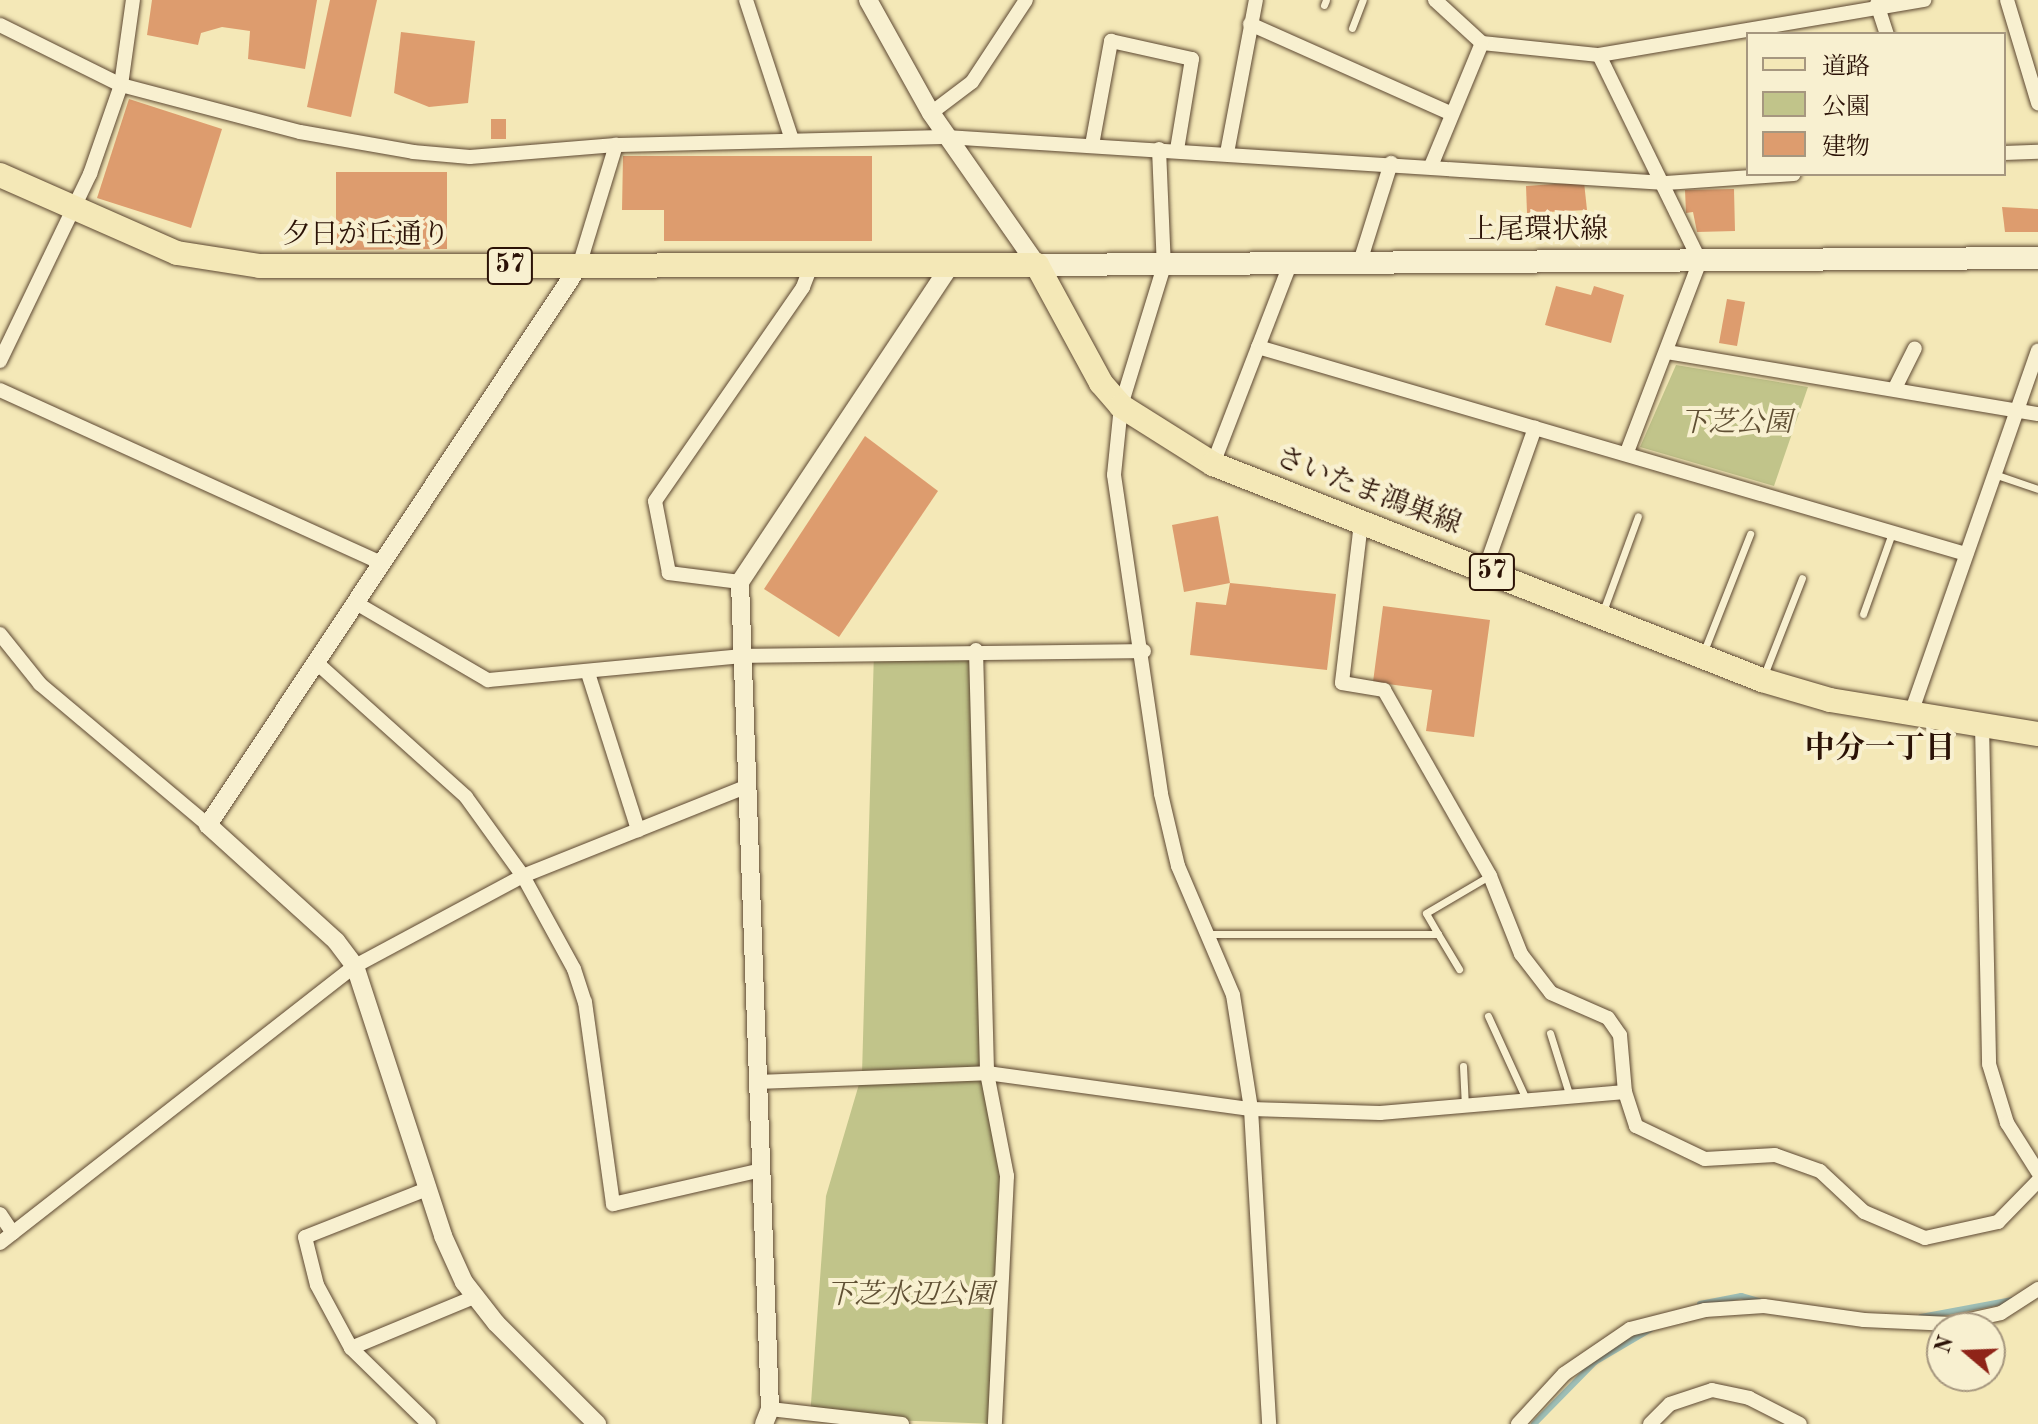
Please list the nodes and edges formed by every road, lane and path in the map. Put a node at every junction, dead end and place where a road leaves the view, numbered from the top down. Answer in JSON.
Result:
{"nodes":[{"id":1,"x":133,"y":0,"type":"edge"},
{"id":2,"x":746,"y":0,"type":"edge"},
{"id":3,"x":868,"y":0,"type":"edge"},
{"id":4,"x":1026,"y":0,"type":"edge"},
{"id":5,"x":1256,"y":0,"type":"edge"},
{"id":6,"x":1363,"y":0,"type":"edge"},
{"id":7,"x":1435,"y":0,"type":"edge"},
{"id":8,"x":1924,"y":0,"type":"edge"},
{"id":9,"x":2007,"y":0,"type":"edge"},
{"id":10,"x":1877,"y":4,"type":"junction"},
{"id":11,"x":1250,"y":24,"type":"junction"},
{"id":12,"x":0,"y":25,"type":"edge"},
{"id":13,"x":1352,"y":28,"type":"dead end"},
{"id":14,"x":1749,"y":31,"type":"edge"},
{"id":15,"x":1886,"y":32,"type":"edge"},
{"id":16,"x":1482,"y":43,"type":"junction"},
{"id":17,"x":1599,"y":55,"type":"junction"},
{"id":18,"x":121,"y":85,"type":"junction"},
{"id":19,"x":2038,"y":103,"type":"edge"},
{"id":20,"x":931,"y":113,"type":"junction"},
{"id":21,"x":1452,"y":114,"type":"junction"},
{"id":22,"x":946,"y":137,"type":"junction"},
{"id":23,"x":792,"y":140,"type":"junction"},
{"id":24,"x":616,"y":145,"type":"junction"},
{"id":25,"x":1092,"y":145,"type":"junction"},
{"id":26,"x":1159,"y":149,"type":"junction"},
{"id":27,"x":1177,"y":150,"type":"junction"},
{"id":28,"x":2038,"y":152,"type":"edge"},
{"id":29,"x":1227,"y":153,"type":"junction"},
{"id":30,"x":2006,"y":153,"type":"edge"},
{"id":31,"x":1391,"y":163,"type":"junction"},
{"id":32,"x":1431,"y":166,"type":"junction"},
{"id":33,"x":0,"y":175,"type":"edge"},
{"id":34,"x":1766,"y":176,"type":"edge"},
{"id":35,"x":1666,"y":183,"type":"junction"},
{"id":36,"x":76,"y":213,"type":"junction"},
{"id":37,"x":2038,"y":258,"type":"edge"},
{"id":38,"x":1700,"y":261,"type":"junction"},
{"id":39,"x":1291,"y":262,"type":"junction"},
{"id":40,"x":1360,"y":262,"type":"junction"},
{"id":41,"x":951,"y":264,"type":"junction"},
{"id":42,"x":1037,"y":265,"type":"junction"},
{"id":43,"x":579,"y":266,"type":"junction"},
{"id":44,"x":811,"y":266,"type":"junction"},
{"id":45,"x":1164,"y":266,"type":"junction"},
{"id":46,"x":1258,"y":347,"type":"junction"},
{"id":47,"x":1915,"y":348,"type":"dead end"},
{"id":48,"x":2038,"y":351,"type":"edge"},
{"id":49,"x":1667,"y":352,"type":"junction"},
{"id":50,"x":0,"y":361,"type":"edge"},
{"id":51,"x":1896,"y":386,"type":"junction"},
{"id":52,"x":0,"y":390,"type":"edge"},
{"id":53,"x":1121,"y":406,"type":"junction"},
{"id":54,"x":2017,"y":409,"type":"junction"},
{"id":55,"x":2038,"y":414,"type":"edge"},
{"id":56,"x":1535,"y":428,"type":"junction"},
{"id":57,"x":1627,"y":452,"type":"junction"},
{"id":58,"x":1213,"y":464,"type":"junction"},
{"id":59,"x":1994,"y":474,"type":"junction"},
{"id":60,"x":2038,"y":489,"type":"edge"},
{"id":61,"x":1638,"y":516,"type":"dead end"},
{"id":62,"x":1361,"y":523,"type":"junction"},
{"id":63,"x":1892,"y":531,"type":"junction"},
{"id":64,"x":1750,"y":534,"type":"dead end"},
{"id":65,"x":1966,"y":554,"type":"junction"},
{"id":66,"x":381,"y":563,"type":"junction"},
{"id":67,"x":1485,"y":569,"type":"junction"},
{"id":68,"x":1802,"y":578,"type":"dead end"},
{"id":69,"x":740,"y":582,"type":"junction"},
{"id":70,"x":356,"y":603,"type":"junction"},
{"id":71,"x":1863,"y":614,"type":"dead end"},
{"id":72,"x":1602,"y":616,"type":"junction"},
{"id":73,"x":0,"y":634,"type":"edge"},
{"id":74,"x":976,"y":650,"type":"junction"},
{"id":75,"x":1144,"y":651,"type":"junction"},
{"id":76,"x":741,"y":656,"type":"junction"},
{"id":77,"x":1701,"y":657,"type":"junction"},
{"id":78,"x":318,"y":664,"type":"junction"},
{"id":79,"x":588,"y":673,"type":"junction"},
{"id":80,"x":1762,"y":680,"type":"junction"},
{"id":81,"x":1911,"y":713,"type":"junction"},
{"id":82,"x":1982,"y":725,"type":"junction"},
{"id":83,"x":2038,"y":734,"type":"edge"},
{"id":84,"x":748,"y":786,"type":"junction"},
{"id":85,"x":208,"y":825,"type":"junction"},
{"id":86,"x":638,"y":830,"type":"junction"},
{"id":87,"x":523,"y":876,"type":"junction"},
{"id":88,"x":1490,"y":876,"type":"junction"},
{"id":89,"x":1203,"y":934,"type":"junction"},
{"id":90,"x":1438,"y":934,"type":"junction"},
{"id":91,"x":355,"y":966,"type":"junction"},
{"id":92,"x":1459,"y":969,"type":"dead end"},
{"id":93,"x":1488,"y":1016,"type":"dead end"},
{"id":94,"x":1550,"y":1033,"type":"dead end"},
{"id":95,"x":1463,"y":1066,"type":"dead end"},
{"id":96,"x":987,"y":1073,"type":"junction"},
{"id":97,"x":757,"y":1082,"type":"junction"},
{"id":98,"x":1625,"y":1092,"type":"junction"},
{"id":99,"x":1570,"y":1099,"type":"junction"},
{"id":100,"x":1528,"y":1103,"type":"junction"},
{"id":101,"x":1251,"y":1109,"type":"junction"},
{"id":102,"x":1465,"y":1110,"type":"junction"},
{"id":103,"x":761,"y":1170,"type":"junction"},
{"id":104,"x":2038,"y":1172,"type":"edge"},
{"id":105,"x":2038,"y":1181,"type":"edge"},
{"id":106,"x":427,"y":1189,"type":"junction"},
{"id":107,"x":0,"y":1214,"type":"edge"},
{"id":108,"x":13,"y":1233,"type":"junction"},
{"id":109,"x":0,"y":1243,"type":"edge"},
{"id":110,"x":2038,"y":1289,"type":"edge"},
{"id":111,"x":474,"y":1297,"type":"junction"},
{"id":112,"x":351,"y":1348,"type":"junction"},
{"id":113,"x":767,"y":1416,"type":"edge"},
{"id":114,"x":429,"y":1424,"type":"edge"},
{"id":115,"x":597,"y":1424,"type":"edge"},
{"id":116,"x":902,"y":1424,"type":"edge"},
{"id":117,"x":995,"y":1424,"type":"edge"},
{"id":118,"x":1269,"y":1424,"type":"edge"},
{"id":119,"x":1518,"y":1424,"type":"edge"},
{"id":120,"x":1650,"y":1424,"type":"edge"},
{"id":121,"x":1800,"y":1424,"type":"edge"}],
"edges":[{"from":1,"to":18,"type":"street"},
{"from":2,"to":23,"type":"street"},
{"from":3,"to":20,"type":"street"},
{"from":4,"to":20,"type":"street"},
{"from":5,"to":11,"type":"street"},
{"from":6,"to":13,"type":"lane"},
{"from":7,"to":16,"type":"street"},
{"from":8,"to":10,"type":"street"},
{"from":9,"to":19,"type":"street"},
{"from":10,"to":14,"type":"street"},
{"from":10,"to":15,"type":"street"},
{"from":11,"to":21,"type":"street"},
{"from":11,"to":29,"type":"street"},
{"from":12,"to":18,"type":"street"},
{"from":14,"to":17,"type":"street"},
{"from":16,"to":17,"type":"street"},
{"from":16,"to":21,"type":"street"},
{"from":17,"to":35,"type":"street"},
{"from":18,"to":24,"type":"street"},
{"from":18,"to":36,"type":"street"},
{"from":20,"to":22,"type":"street"},
{"from":21,"to":32,"type":"street"},
{"from":22,"to":23,"type":"street"},
{"from":22,"to":25,"type":"street"},
{"from":22,"to":42,"type":"street"},
{"from":23,"to":24,"type":"street"},
{"from":24,"to":43,"type":"street"},
{"from":25,"to":26,"type":"street"},
{"from":25,"to":27,"type":"street"},
{"from":26,"to":27,"type":"street"},
{"from":26,"to":45,"type":"street"},
{"from":27,"to":29,"type":"street"},
{"from":28,"to":30,"type":"street"},
{"from":29,"to":31,"type":"street"},
{"from":31,"to":32,"type":"street"},
{"from":31,"to":40,"type":"street"},
{"from":32,"to":35,"type":"street"},
{"from":33,"to":36,"type":"main road","name":"夕日が丘通り","number":"57"},
{"from":34,"to":35,"type":"street"},
{"from":35,"to":38,"type":"street"},
{"from":36,"to":43,"type":"main road","name":"夕日が丘通り","number":"57"},
{"from":36,"to":50,"type":"street"},
{"from":37,"to":38,"type":"main road","name":"上尾環状線"},
{"from":38,"to":40,"type":"main road","name":"上尾環状線"},
{"from":38,"to":49,"type":"street"},
{"from":39,"to":40,"type":"main road","name":"上尾環状線"},
{"from":39,"to":45,"type":"main road","name":"上尾環状線"},
{"from":39,"to":46,"type":"street"},
{"from":41,"to":42,"type":"main road","name":"夕日が丘通り","number":"57"},
{"from":41,"to":44,"type":"main road","name":"夕日が丘通り","number":"57"},
{"from":41,"to":69,"type":"street"},
{"from":42,"to":45,"type":"main road","name":"上尾環状線"},
{"from":42,"to":53,"type":"main road","name":"さいたま鴻巣線","number":"57"},
{"from":43,"to":44,"type":"main road","name":"夕日が丘通り","number":"57"},
{"from":43,"to":66,"type":"street"},
{"from":44,"to":69,"type":"street"},
{"from":45,"to":53,"type":"street"},
{"from":46,"to":56,"type":"street"},
{"from":46,"to":58,"type":"street"},
{"from":47,"to":51,"type":"street"},
{"from":48,"to":54,"type":"street"},
{"from":49,"to":51,"type":"street"},
{"from":49,"to":57,"type":"street"},
{"from":51,"to":54,"type":"street"},
{"from":52,"to":66,"type":"street"},
{"from":53,"to":58,"type":"main road","name":"さいたま鴻巣線","number":"57"},
{"from":53,"to":75,"type":"street"},
{"from":54,"to":55,"type":"street"},
{"from":54,"to":59,"type":"street"},
{"from":56,"to":57,"type":"street"},
{"from":56,"to":67,"type":"street"},
{"from":57,"to":63,"type":"street"},
{"from":58,"to":62,"type":"main road","name":"さいたま鴻巣線","number":"57"},
{"from":59,"to":60,"type":"lane"},
{"from":59,"to":65,"type":"street"},
{"from":61,"to":72,"type":"lane"},
{"from":62,"to":67,"type":"main road","name":"さいたま鴻巣線","number":"57"},
{"from":62,"to":88,"type":"street"},
{"from":63,"to":65,"type":"street"},
{"from":63,"to":71,"type":"lane"},
{"from":64,"to":77,"type":"lane"},
{"from":65,"to":81,"type":"street"},
{"from":66,"to":70,"type":"street"},
{"from":67,"to":72,"type":"main road","name":"さいたま鴻巣線","number":"57"},
{"from":68,"to":80,"type":"lane"},
{"from":69,"to":76,"type":"street"},
{"from":70,"to":78,"type":"street"},
{"from":70,"to":79,"type":"street"},
{"from":72,"to":77,"type":"main road","name":"さいたま鴻巣線","number":"57"},
{"from":73,"to":85,"type":"street"},
{"from":74,"to":75,"type":"street"},
{"from":74,"to":76,"type":"street"},
{"from":74,"to":96,"type":"street"},
{"from":75,"to":89,"type":"street"},
{"from":76,"to":79,"type":"street"},
{"from":76,"to":84,"type":"street"},
{"from":77,"to":80,"type":"main road","name":"さいたま鴻巣線","number":"57"},
{"from":78,"to":85,"type":"street"},
{"from":78,"to":87,"type":"street"},
{"from":79,"to":86,"type":"street"},
{"from":80,"to":81,"type":"main road","name":"さいたま鴻巣線","number":"57"},
{"from":81,"to":82,"type":"main road","name":"さいたま鴻巣線","number":"57"},
{"from":82,"to":83,"type":"main road","name":"さいたま鴻巣線","number":"57"},
{"from":82,"to":104,"type":"street"},
{"from":84,"to":86,"type":"street"},
{"from":84,"to":97,"type":"street"},
{"from":85,"to":91,"type":"street"},
{"from":86,"to":87,"type":"street"},
{"from":87,"to":91,"type":"street"},
{"from":87,"to":103,"type":"street"},
{"from":88,"to":90,"type":"lane"},
{"from":88,"to":98,"type":"street"},
{"from":89,"to":90,"type":"lane"},
{"from":89,"to":101,"type":"street"},
{"from":90,"to":92,"type":"lane"},
{"from":91,"to":106,"type":"street"},
{"from":91,"to":108,"type":"street"},
{"from":93,"to":100,"type":"lane"},
{"from":94,"to":99,"type":"lane"},
{"from":95,"to":102,"type":"lane"},
{"from":96,"to":97,"type":"street"},
{"from":96,"to":101,"type":"street"},
{"from":96,"to":117,"type":"street"},
{"from":97,"to":103,"type":"street"},
{"from":98,"to":99,"type":"street"},
{"from":98,"to":105,"type":"street"},
{"from":99,"to":100,"type":"street"},
{"from":100,"to":102,"type":"street"},
{"from":101,"to":102,"type":"street"},
{"from":101,"to":118,"type":"street"},
{"from":103,"to":113,"type":"street"},
{"from":106,"to":111,"type":"street"},
{"from":106,"to":112,"type":"street"},
{"from":107,"to":108,"type":"street"},
{"from":108,"to":109,"type":"street"},
{"from":110,"to":119,"type":"street"},
{"from":111,"to":112,"type":"street"},
{"from":111,"to":115,"type":"street"},
{"from":112,"to":114,"type":"street"},
{"from":113,"to":116,"type":"street"},
{"from":120,"to":121,"type":"street"}]}
